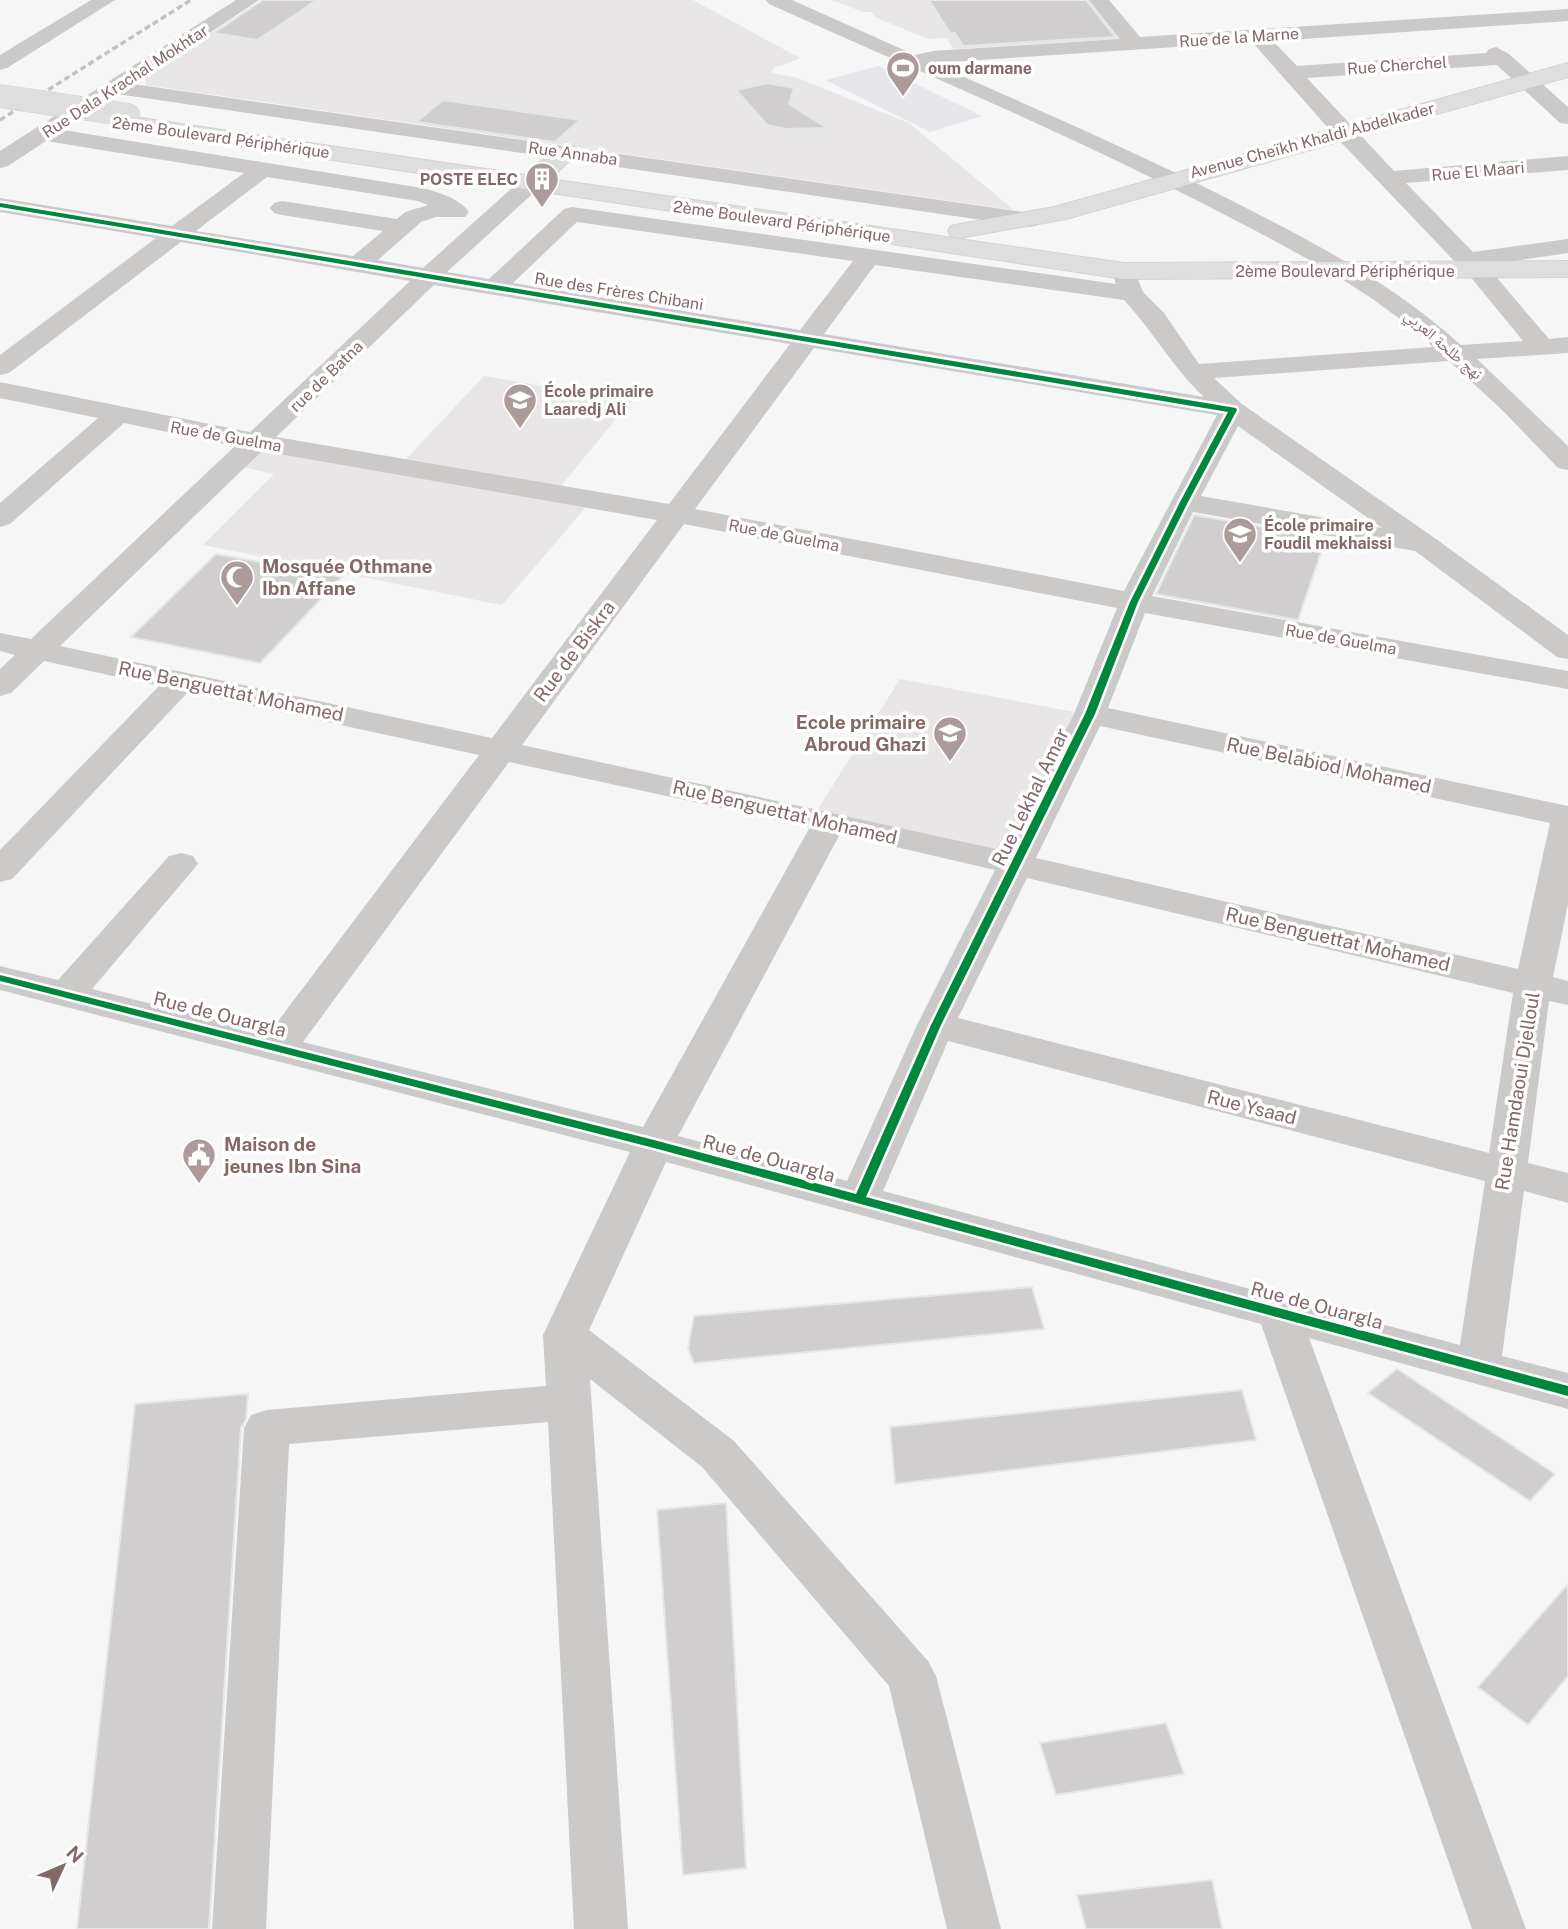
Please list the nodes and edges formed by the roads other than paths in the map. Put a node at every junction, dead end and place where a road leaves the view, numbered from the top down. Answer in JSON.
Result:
{"nodes":[{"id":1,"x":105,"y":0,"type":"edge"},
{"id":2,"x":249,"y":0,"type":"edge"},
{"id":3,"x":776,"y":0,"type":"edge"},
{"id":4,"x":1099,"y":0,"type":"edge"},
{"id":5,"x":1568,"y":15,"type":"edge"},
{"id":6,"x":1464,"y":23,"type":"junction"},
{"id":7,"x":57,"y":29,"type":"junction"},
{"id":8,"x":1258,"y":36,"type":"junction"},
{"id":9,"x":1135,"y":44,"type":"junction"},
{"id":10,"x":0,"y":45,"type":"edge"},
{"id":11,"x":1502,"y":58,"type":"junction"},
{"id":12,"x":911,"y":62,"type":"junction"},
{"id":13,"x":0,"y":64,"type":"edge"},
{"id":14,"x":1568,"y":70,"type":"edge"},
{"id":15,"x":1292,"y":72,"type":"junction"},
{"id":16,"x":1524,"y":81,"type":"junction"},
{"id":17,"x":116,"y":88,"type":"junction"},
{"id":18,"x":0,"y":96,"type":"edge"},
{"id":19,"x":0,"y":104,"type":"edge"},
{"id":20,"x":1568,"y":118,"type":"edge"},
{"id":21,"x":125,"y":119,"type":"junction"},
{"id":22,"x":1344,"y":132,"type":"junction"},
{"id":23,"x":46,"y":134,"type":"junction"},
{"id":24,"x":567,"y":152,"type":"junction"},
{"id":25,"x":0,"y":161,"type":"edge"},
{"id":26,"x":1568,"y":163,"type":"edge"},
{"id":27,"x":261,"y":170,"type":"junction"},
{"id":28,"x":1388,"y":178,"type":"junction"},
{"id":29,"x":314,"y":179,"type":"junction"},
{"id":30,"x":535,"y":179,"type":"junction"},
{"id":31,"x":1174,"y":179,"type":"junction"},
{"id":32,"x":0,"y":205,"type":"edge"},
{"id":33,"x":282,"y":208,"type":"junction"},
{"id":34,"x":455,"y":212,"type":"junction"},
{"id":35,"x":1057,"y":214,"type":"junction"},
{"id":36,"x":514,"y":219,"type":"junction"},
{"id":37,"x":1030,"y":220,"type":"junction"},
{"id":38,"x":261,"y":223,"type":"dead end"},
{"id":39,"x":558,"y":224,"type":"junction"},
{"id":40,"x":402,"y":227,"type":"junction"},
{"id":41,"x":960,"y":231,"type":"junction"},
{"id":42,"x":174,"y":235,"type":"junction"},
{"id":43,"x":1568,"y":246,"type":"edge"},
{"id":44,"x":1063,"y":250,"type":"junction"},
{"id":45,"x":869,"y":256,"type":"junction"},
{"id":46,"x":1568,"y":259,"type":"edge"},
{"id":47,"x":1335,"y":262,"type":"junction"},
{"id":48,"x":358,"y":265,"type":"junction"},
{"id":49,"x":1472,"y":265,"type":"junction"},
{"id":50,"x":1568,"y":270,"type":"edge"},
{"id":51,"x":429,"y":277,"type":"junction"},
{"id":52,"x":1128,"y":283,"type":"junction"},
{"id":53,"x":495,"y":287,"type":"junction"},
{"id":54,"x":806,"y":338,"type":"junction"},
{"id":55,"x":1555,"y":346,"type":"edge"},
{"id":56,"x":1464,"y":353,"type":"junction"},
{"id":57,"x":0,"y":368,"type":"edge"},
{"id":58,"x":1192,"y":372,"type":"junction"},
{"id":59,"x":0,"y":390,"type":"edge"},
{"id":60,"x":1233,"y":410,"type":"junction"},
{"id":61,"x":116,"y":416,"type":"junction"},
{"id":62,"x":256,"y":442,"type":"junction"},
{"id":63,"x":1568,"y":449,"type":"edge"},
{"id":64,"x":1568,"y":462,"type":"edge"},
{"id":65,"x":1184,"y":502,"type":"junction"},
{"id":66,"x":675,"y":514,"type":"junction"},
{"id":67,"x":0,"y":517,"type":"edge"},
{"id":68,"x":1426,"y":545,"type":"junction"},
{"id":69,"x":1134,"y":602,"type":"junction"},
{"id":70,"x":0,"y":642,"type":"edge"},
{"id":71,"x":38,"y":650,"type":"junction"},
{"id":72,"x":1568,"y":650,"type":"edge"},
{"id":73,"x":1568,"y":680,"type":"edge"},
{"id":74,"x":181,"y":681,"type":"junction"},
{"id":75,"x":0,"y":686,"type":"edge"},
{"id":76,"x":1090,"y":714,"type":"junction"},
{"id":77,"x":501,"y":748,"type":"junction"},
{"id":78,"x":1568,"y":817,"type":"edge"},
{"id":79,"x":830,"y":821,"type":"junction"},
{"id":80,"x":1017,"y":863,"type":"junction"},
{"id":81,"x":181,"y":864,"type":"dead end"},
{"id":82,"x":0,"y":871,"type":"edge"},
{"id":83,"x":0,"y":978,"type":"edge"},
{"id":84,"x":1550,"y":989,"type":"edge"},
{"id":85,"x":66,"y":994,"type":"junction"},
{"id":86,"x":936,"y":1025,"type":"junction"},
{"id":87,"x":279,"y":1047,"type":"junction"},
{"id":88,"x":654,"y":1144,"type":"junction"},
{"id":89,"x":1504,"y":1172,"type":"junction"},
{"id":90,"x":1568,"y":1188,"type":"edge"},
{"id":91,"x":859,"y":1200,"type":"junction"},
{"id":92,"x":1278,"y":1312,"type":"junction"},
{"id":93,"x":565,"y":1335,"type":"junction"},
{"id":94,"x":1479,"y":1366,"type":"junction"},
{"id":95,"x":1568,"y":1391,"type":"edge"},
{"id":96,"x":569,"y":1402,"type":"junction"},
{"id":97,"x":239,"y":1929,"type":"edge"},
{"id":98,"x":601,"y":1929,"type":"edge"},
{"id":99,"x":974,"y":1929,"type":"edge"},
{"id":100,"x":1499,"y":1929,"type":"edge"}],
"edges":[{"from":1,"to":7,"type":"street"},
{"from":2,"to":17,"type":"street","name":"Rue Dala Krachal Mokhtar"},
{"from":3,"to":12,"type":"street","name":"نهج طلحة العربي"},
{"from":4,"to":9,"type":"street"},
{"from":5,"to":6,"type":"street","name":"Rue de la Marne"},
{"from":6,"to":8,"type":"street","name":"Rue de la Marne"},
{"from":6,"to":11,"type":"street"},
{"from":7,"to":10,"type":"street"},
{"from":7,"to":13,"type":"street"},
{"from":8,"to":9,"type":"street","name":"Rue de la Marne"},
{"from":8,"to":15,"type":"street"},
{"from":9,"to":12,"type":"street","name":"Rue de la Marne"},
{"from":11,"to":15,"type":"street","name":"Rue Cherchel"},
{"from":11,"to":16,"type":"street"},
{"from":12,"to":31,"type":"street","name":"نهج طلحة العربي"},
{"from":14,"to":16,"type":"main road","name":"Avenue Cheïkh Khaldi Abdelkader"},
{"from":15,"to":22,"type":"street"},
{"from":16,"to":20,"type":"street"},
{"from":16,"to":22,"type":"main road","name":"Avenue Cheïkh Khaldi Abdelkader"},
{"from":17,"to":23,"type":"street","name":"Rue Dala Krachal Mokhtar"},
{"from":17,"to":24,"type":"street","name":"Rue Annaba"},
{"from":18,"to":21,"type":"main road","name":"2ème Boulevard Périphérique","bridge":true},
{"from":19,"to":21,"type":"main road","name":"2ème Boulevard Périphérique"},
{"from":21,"to":30,"type":"main road","name":"2ème Boulevard Périphérique"},
{"from":22,"to":28,"type":"street"},
{"from":22,"to":31,"type":"main road","name":"Avenue Cheïkh Khaldi Abdelkader"},
{"from":23,"to":25,"type":"street","name":"Rue Dala Krachal Mokhtar"},
{"from":23,"to":27,"type":"street"},
{"from":24,"to":30,"type":"main road"},
{"from":24,"to":37,"type":"street","name":"Rue Annaba"},
{"from":26,"to":28,"type":"street","name":"Rue El Maari"},
{"from":27,"to":29,"type":"street"},
{"from":27,"to":42,"type":"street"},
{"from":28,"to":49,"type":"street"},
{"from":29,"to":33,"type":"street"},
{"from":29,"to":34,"type":"street"},
{"from":30,"to":36,"type":"street","name":"rue de Batna"},
{"from":30,"to":41,"type":"main road","name":"2ème Boulevard Périphérique"},
{"from":30,"to":52,"type":"main road","name":"2ème Boulevard Périphérique"},
{"from":31,"to":35,"type":"main road","name":"Avenue Cheïkh Khaldi Abdelkader"},
{"from":31,"to":47,"type":"street","name":"نهج طلحة العربي"},
{"from":32,"to":42,"type":"street","name":"Rue des Frères Chibani"},
{"from":33,"to":38,"type":"street"},
{"from":33,"to":40,"type":"street"},
{"from":34,"to":36,"type":"street"},
{"from":34,"to":40,"type":"street"},
{"from":35,"to":37,"type":"main road","name":"Avenue Cheïkh Khaldi Abdelkader"},
{"from":35,"to":44,"type":"main road"},
{"from":36,"to":39,"type":"street"},
{"from":36,"to":51,"type":"street","name":"rue de Batna"},
{"from":37,"to":41,"type":"main road","name":"Avenue Cheïkh Khaldi Abdelkader"},
{"from":39,"to":45,"type":"street"},
{"from":39,"to":53,"type":"street"},
{"from":40,"to":48,"type":"street"},
{"from":41,"to":44,"type":"main road","name":"2ème Boulevard Périphérique"},
{"from":42,"to":48,"type":"street","name":"Rue des Frères Chibani"},
{"from":42,"to":57,"type":"street"},
{"from":43,"to":49,"type":"street"},
{"from":44,"to":47,"type":"main road","name":"2ème Boulevard Périphérique"},
{"from":45,"to":52,"type":"street"},
{"from":45,"to":54,"type":"street","name":"Rue de Biskra"},
{"from":46,"to":49,"type":"main road","name":"2ème Boulevard Périphérique"},
{"from":47,"to":49,"type":"main road","name":"2ème Boulevard Périphérique"},
{"from":47,"to":52,"type":"main road","name":"2ème Boulevard Périphérique"},
{"from":47,"to":56,"type":"street","name":"نهج طلحة العربي"},
{"from":48,"to":51,"type":"street","name":"Rue des Frères Chibani"},
{"from":49,"to":50,"type":"main road","name":"2ème Boulevard Périphérique"},
{"from":49,"to":55,"type":"street"},
{"from":51,"to":53,"type":"street","name":"Rue des Frères Chibani"},
{"from":51,"to":62,"type":"street","name":"rue de Batna"},
{"from":52,"to":58,"type":"street"},
{"from":53,"to":54,"type":"street","name":"Rue des Frères Chibani"},
{"from":54,"to":60,"type":"street","name":"Rue des Frères Chibani"},
{"from":54,"to":66,"type":"street","name":"Rue de Biskra"},
{"from":55,"to":56,"type":"street"},
{"from":56,"to":58,"type":"street"},
{"from":56,"to":63,"type":"street"},
{"from":56,"to":64,"type":"street","name":"نهج طلحة العربي"},
{"from":58,"to":60,"type":"street"},
{"from":59,"to":61,"type":"street","name":"Rue de Guelma"},
{"from":60,"to":65,"type":"street","name":"Rue Lekhal Amar"},
{"from":60,"to":68,"type":"street"},
{"from":61,"to":62,"type":"street","name":"Rue de Guelma"},
{"from":61,"to":67,"type":"street"},
{"from":62,"to":66,"type":"street","name":"Rue de Guelma"},
{"from":62,"to":71,"type":"street","name":"rue de Batna"},
{"from":65,"to":68,"type":"street"},
{"from":65,"to":69,"type":"street","name":"Rue Lekhal Amar"},
{"from":66,"to":69,"type":"street","name":"Rue de Guelma"},
{"from":66,"to":77,"type":"street","name":"Rue de Biskra"},
{"from":68,"to":72,"type":"street"},
{"from":69,"to":73,"type":"street","name":"Rue de Guelma"},
{"from":69,"to":76,"type":"street","name":"Rue Lekhal Amar"},
{"from":70,"to":71,"type":"street","name":"Rue Benguettat Mohamed"},
{"from":71,"to":74,"type":"street","name":"Rue Benguettat Mohamed"},
{"from":71,"to":75,"type":"street","name":"rue de Batna"},
{"from":74,"to":77,"type":"street","name":"Rue Benguettat Mohamed"},
{"from":74,"to":82,"type":"street"},
{"from":76,"to":78,"type":"street","name":"Rue Belabiod Mohamed"},
{"from":76,"to":80,"type":"street","name":"Rue Lekhal Amar"},
{"from":77,"to":79,"type":"street","name":"Rue Benguettat Mohamed"},
{"from":77,"to":87,"type":"street","name":"Rue de Biskra"},
{"from":78,"to":84,"type":"street","name":"Rue Hamdaoui Djelloul"},
{"from":79,"to":80,"type":"street","name":"Rue Benguettat Mohamed"},
{"from":79,"to":88,"type":"street"},
{"from":80,"to":84,"type":"street","name":"Rue Benguettat Mohamed"},
{"from":80,"to":86,"type":"street","name":"Rue Lekhal Amar"},
{"from":81,"to":85,"type":"street"},
{"from":83,"to":85,"type":"street","name":"Rue de Ouargla"},
{"from":84,"to":89,"type":"street","name":"Rue Hamdaoui Djelloul"},
{"from":85,"to":87,"type":"street","name":"Rue de Ouargla"},
{"from":86,"to":89,"type":"street","name":"Rue Ysaad"},
{"from":86,"to":91,"type":"street","name":"Rue Lekhal Amar"},
{"from":87,"to":88,"type":"street","name":"Rue de Ouargla"},
{"from":88,"to":91,"type":"street","name":"Rue de Ouargla"},
{"from":88,"to":93,"type":"street"},
{"from":89,"to":90,"type":"street","name":"Rue Ysaad"},
{"from":89,"to":94,"type":"street","name":"Rue Hamdaoui Djelloul"},
{"from":91,"to":92,"type":"street","name":"Rue de Ouargla"},
{"from":92,"to":94,"type":"street","name":"Rue de Ouargla"},
{"from":92,"to":100,"type":"street"},
{"from":93,"to":96,"type":"street"},
{"from":93,"to":99,"type":"street"},
{"from":94,"to":95,"type":"street","name":"Rue de Ouargla"},
{"from":96,"to":97,"type":"street"},
{"from":96,"to":98,"type":"street"}]}
